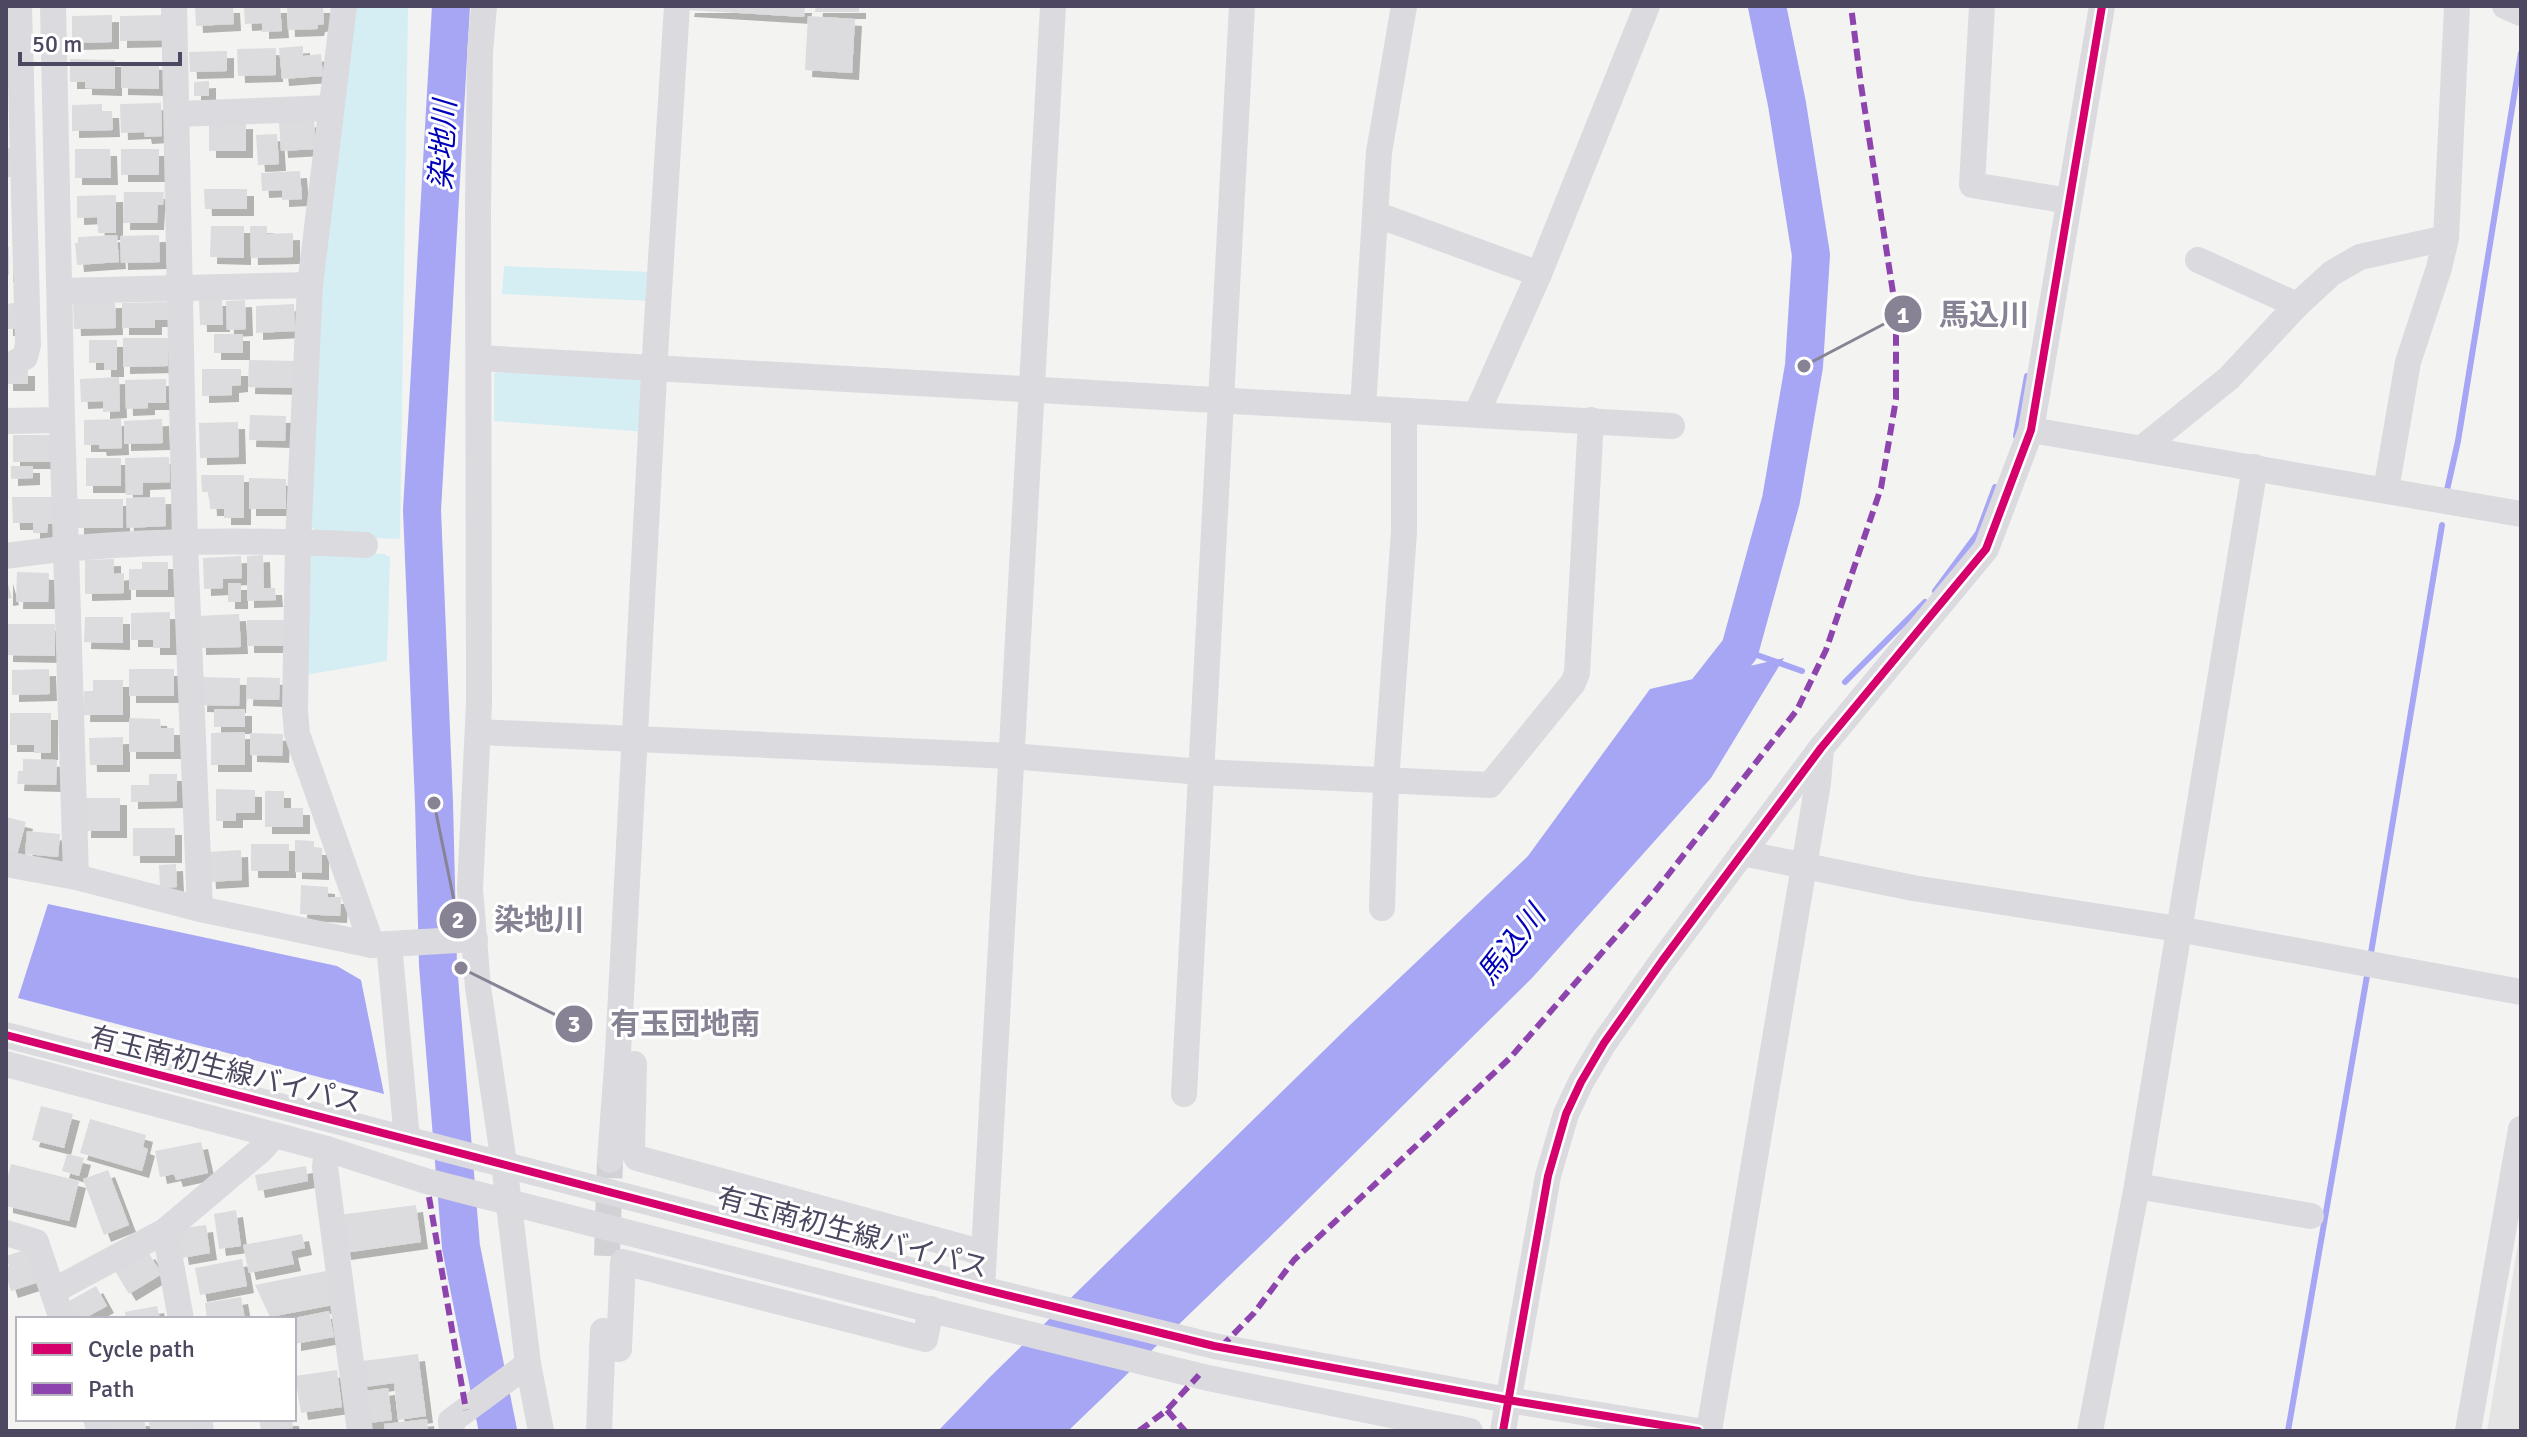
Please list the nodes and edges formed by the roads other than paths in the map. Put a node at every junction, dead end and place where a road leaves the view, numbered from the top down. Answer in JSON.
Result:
{"nodes":[{"id":1,"x":19,"y":6,"type":"edge"},
{"id":2,"x":53,"y":6,"type":"edge"},
{"id":3,"x":174,"y":6,"type":"edge"},
{"id":4,"x":344,"y":6,"type":"edge"},
{"id":5,"x":484,"y":6,"type":"edge"},
{"id":6,"x":677,"y":6,"type":"edge"},
{"id":7,"x":1053,"y":6,"type":"edge"},
{"id":8,"x":1242,"y":6,"type":"edge"},
{"id":9,"x":1404,"y":6,"type":"edge"},
{"id":10,"x":1647,"y":6,"type":"edge"},
{"id":11,"x":1982,"y":6,"type":"edge"},
{"id":12,"x":2102,"y":6,"type":"edge"},
{"id":13,"x":2457,"y":6,"type":"edge"},
{"id":14,"x":2505,"y":6,"type":"edge"},
{"id":15,"x":2521,"y":13,"type":"edge"},
{"id":16,"x":331,"y":108,"type":"junction"},
{"id":17,"x":178,"y":114,"type":"junction"},
{"id":18,"x":2060,"y":199,"type":"junction"},
{"id":19,"x":1375,"y":214,"type":"junction"},
{"id":20,"x":2446,"y":238,"type":"junction"},
{"id":21,"x":2198,"y":260,"type":"dead end"},
{"id":22,"x":1539,"y":274,"type":"junction"},
{"id":23,"x":310,"y":285,"type":"junction"},
{"id":24,"x":181,"y":287,"type":"junction"},
{"id":25,"x":61,"y":291,"type":"junction"},
{"id":26,"x":2297,"y":305,"type":"junction"},
{"id":27,"x":479,"y":358,"type":"junction"},
{"id":28,"x":6,"y":365,"type":"edge"},
{"id":29,"x":656,"y":367,"type":"junction"},
{"id":30,"x":1031,"y":390,"type":"junction"},
{"id":31,"x":1221,"y":401,"type":"junction"},
{"id":32,"x":1363,"y":408,"type":"junction"},
{"id":33,"x":1404,"y":411,"type":"junction"},
{"id":34,"x":1477,"y":413,"type":"junction"},
{"id":35,"x":62,"y":420,"type":"junction"},
{"id":36,"x":1591,"y":420,"type":"junction"},
{"id":37,"x":6,"y":421,"type":"edge"},
{"id":38,"x":1672,"y":426,"type":"dead end"},
{"id":39,"x":2031,"y":430,"type":"junction"},
{"id":40,"x":2141,"y":449,"type":"junction"},
{"id":41,"x":2255,"y":467,"type":"junction"},
{"id":42,"x":2386,"y":490,"type":"junction"},
{"id":43,"x":2521,"y":514,"type":"edge"},
{"id":44,"x":298,"y":542,"type":"junction"},
{"id":45,"x":185,"y":544,"type":"junction"},
{"id":46,"x":365,"y":545,"type":"dead end"},
{"id":47,"x":66,"y":548,"type":"junction"},
{"id":48,"x":6,"y":556,"type":"edge"},
{"id":49,"x":478,"y":732,"type":"junction"},
{"id":50,"x":633,"y":739,"type":"junction"},
{"id":51,"x":1821,"y":748,"type":"junction"},
{"id":52,"x":1012,"y":756,"type":"junction"},
{"id":53,"x":1201,"y":772,"type":"junction"},
{"id":54,"x":1386,"y":781,"type":"junction"},
{"id":55,"x":1742,"y":853,"type":"junction"},
{"id":56,"x":6,"y":864,"type":"edge"},
{"id":57,"x":1803,"y":867,"type":"junction"},
{"id":58,"x":76,"y":877,"type":"junction"},
{"id":59,"x":1382,"y":908,"type":"dead end"},
{"id":60,"x":200,"y":909,"type":"junction"},
{"id":61,"x":2178,"y":929,"type":"junction"},
{"id":62,"x":471,"y":940,"type":"junction"},
{"id":63,"x":381,"y":944,"type":"junction"},
{"id":64,"x":2521,"y":992,"type":"edge"},
{"id":65,"x":6,"y":1035,"type":"edge"},
{"id":66,"x":618,"y":1052,"type":"junction"},
{"id":67,"x":6,"y":1064,"type":"edge"},
{"id":68,"x":1184,"y":1094,"type":"dead end"},
{"id":69,"x":2521,"y":1129,"type":"edge"},
{"id":70,"x":274,"y":1136,"type":"junction"},
{"id":71,"x":415,"y":1141,"type":"junction"},
{"id":72,"x":327,"y":1149,"type":"junction"},
{"id":73,"x":610,"y":1160,"type":"tunnel mouth"},
{"id":74,"x":495,"y":1161,"type":"junction"},
{"id":75,"x":2137,"y":1186,"type":"junction"},
{"id":76,"x":500,"y":1199,"type":"junction"},
{"id":77,"x":2311,"y":1216,"type":"dead end"},
{"id":78,"x":165,"y":1231,"type":"junction"},
{"id":79,"x":6,"y":1233,"type":"edge"},
{"id":80,"x":984,"y":1253,"type":"junction"},
{"id":81,"x":607,"y":1256,"type":"tunnel mouth"},
{"id":82,"x":982,"y":1289,"type":"junction"},
{"id":83,"x":53,"y":1291,"type":"junction"},
{"id":84,"x":931,"y":1309,"type":"junction"},
{"id":85,"x":61,"y":1317,"type":"edge"},
{"id":86,"x":181,"y":1317,"type":"edge"},
{"id":87,"x":602,"y":1347,"type":"junction"},
{"id":88,"x":528,"y":1364,"type":"junction"},
{"id":89,"x":1508,"y":1400,"type":"junction"},
{"id":90,"x":459,"y":1421,"type":"edge"},
{"id":91,"x":1408,"y":1425,"type":"edge"},
{"id":92,"x":360,"y":1431,"type":"edge"},
{"id":93,"x":541,"y":1431,"type":"edge"},
{"id":94,"x":599,"y":1431,"type":"edge"},
{"id":95,"x":1470,"y":1431,"type":"edge"},
{"id":96,"x":1503,"y":1431,"type":"edge"},
{"id":97,"x":1698,"y":1431,"type":"edge"},
{"id":98,"x":1709,"y":1431,"type":"edge"},
{"id":99,"x":2090,"y":1431,"type":"edge"},
{"id":100,"x":2468,"y":1431,"type":"edge"}],
"edges":[{"from":1,"to":28,"type":"street"},
{"from":2,"to":25,"type":"street"},
{"from":3,"to":17,"type":"street"},
{"from":4,"to":16,"type":"street"},
{"from":5,"to":27,"type":"street"},
{"from":6,"to":29,"type":"street"},
{"from":7,"to":30,"type":"street"},
{"from":8,"to":31,"type":"street"},
{"from":9,"to":19,"type":"street"},
{"from":10,"to":22,"type":"street"},
{"from":11,"to":18,"type":"street"},
{"from":12,"to":18,"type":"street"},
{"from":13,"to":20,"type":"street"},
{"from":14,"to":15,"type":"street"},
{"from":16,"to":17,"type":"street"},
{"from":16,"to":23,"type":"street"},
{"from":17,"to":24,"type":"street"},
{"from":18,"to":39,"type":"street"},
{"from":19,"to":22,"type":"street"},
{"from":19,"to":32,"type":"street"},
{"from":20,"to":26,"type":"street"},
{"from":20,"to":42,"type":"street"},
{"from":21,"to":26,"type":"street"},
{"from":22,"to":34,"type":"street"},
{"from":23,"to":24,"type":"street"},
{"from":23,"to":44,"type":"street"},
{"from":24,"to":25,"type":"street"},
{"from":24,"to":45,"type":"street"},
{"from":25,"to":35,"type":"street"},
{"from":26,"to":40,"type":"street"},
{"from":27,"to":29,"type":"street"},
{"from":27,"to":49,"type":"street"},
{"from":29,"to":30,"type":"street"},
{"from":29,"to":50,"type":"street"},
{"from":30,"to":31,"type":"street"},
{"from":30,"to":52,"type":"street"},
{"from":31,"to":32,"type":"street"},
{"from":31,"to":53,"type":"street"},
{"from":32,"to":33,"type":"street"},
{"from":33,"to":34,"type":"street"},
{"from":33,"to":54,"type":"street"},
{"from":34,"to":36,"type":"street"},
{"from":35,"to":37,"type":"street"},
{"from":35,"to":47,"type":"street"},
{"from":36,"to":38,"type":"street"},
{"from":36,"to":54,"type":"street"},
{"from":39,"to":40,"type":"street"},
{"from":39,"to":51,"type":"street"},
{"from":40,"to":41,"type":"street"},
{"from":41,"to":42,"type":"street"},
{"from":41,"to":61,"type":"street"},
{"from":42,"to":43,"type":"street"},
{"from":44,"to":45,"type":"street"},
{"from":44,"to":46,"type":"street"},
{"from":44,"to":63,"type":"street"},
{"from":45,"to":47,"type":"street"},
{"from":45,"to":60,"type":"street"},
{"from":47,"to":48,"type":"street"},
{"from":47,"to":58,"type":"street"},
{"from":49,"to":50,"type":"street"},
{"from":49,"to":62,"type":"street"},
{"from":50,"to":52,"type":"street"},
{"from":50,"to":66,"type":"street"},
{"from":51,"to":55,"type":"street"},
{"from":51,"to":57,"type":"street"},
{"from":52,"to":53,"type":"street"},
{"from":52,"to":80,"type":"street"},
{"from":53,"to":54,"type":"street"},
{"from":53,"to":68,"type":"street"},
{"from":54,"to":59,"type":"street"},
{"from":55,"to":57,"type":"street"},
{"from":55,"to":89,"type":"street"},
{"from":56,"to":58,"type":"street"},
{"from":57,"to":61,"type":"street"},
{"from":57,"to":98,"type":"street"},
{"from":58,"to":60,"type":"street"},
{"from":60,"to":63,"type":"street"},
{"from":61,"to":64,"type":"street"},
{"from":61,"to":75,"type":"street"},
{"from":62,"to":63,"type":"street"},
{"from":62,"to":74,"type":"street"},
{"from":63,"to":71,"type":"street"},
{"from":65,"to":71,"type":"street","name":"有玉南初生線バイパス"},
{"from":66,"to":73,"type":"street"},
{"from":66,"to":80,"type":"street"},
{"from":67,"to":70,"type":"street","name":"有玉南初生線バイパス"},
{"from":69,"to":100,"type":"street"},
{"from":70,"to":72,"type":"street","name":"有玉南初生線バイパス"},
{"from":70,"to":78,"type":"street"},
{"from":71,"to":74,"type":"street","name":"有玉南初生線バイパス"},
{"from":72,"to":76,"type":"street","name":"有玉南初生線バイパス"},
{"from":72,"to":92,"type":"street"},
{"from":74,"to":76,"type":"street"},
{"from":74,"to":82,"type":"street","name":"有玉南初生線バイパス"},
{"from":75,"to":77,"type":"street"},
{"from":75,"to":99,"type":"street"},
{"from":76,"to":84,"type":"street","name":"有玉南初生線バイパス"},
{"from":76,"to":88,"type":"street"},
{"from":78,"to":83,"type":"street"},
{"from":78,"to":86,"type":"street"},
{"from":79,"to":83,"type":"street"},
{"from":80,"to":82,"type":"street"},
{"from":81,"to":87,"type":"street"},
{"from":82,"to":89,"type":"street","name":"有玉南初生線バイパス"},
{"from":83,"to":85,"type":"street"},
{"from":84,"to":87,"type":"street"},
{"from":84,"to":91,"type":"street","name":"有玉南初生線バイパス"},
{"from":87,"to":94,"type":"street"},
{"from":88,"to":90,"type":"street"},
{"from":88,"to":93,"type":"street"},
{"from":89,"to":96,"type":"street"},
{"from":89,"to":97,"type":"street","name":"有玉南初生線バイパス"},
{"from":91,"to":95,"type":"street","name":"有玉南初生線バイパス"}]}
